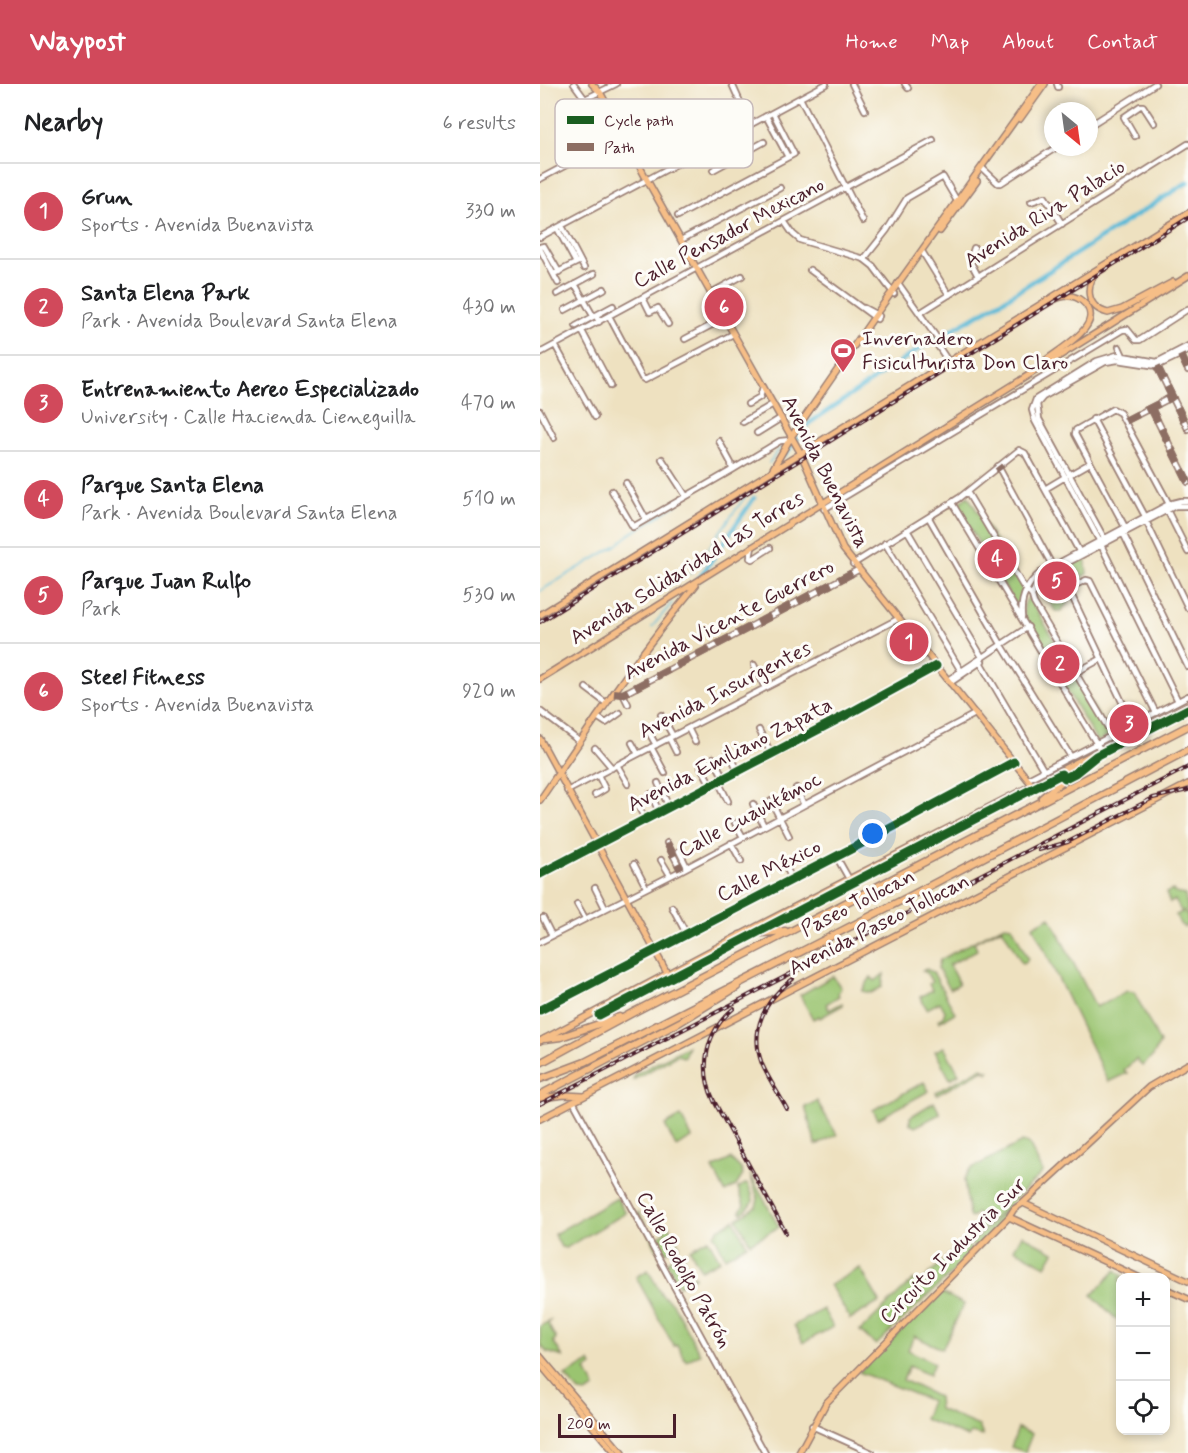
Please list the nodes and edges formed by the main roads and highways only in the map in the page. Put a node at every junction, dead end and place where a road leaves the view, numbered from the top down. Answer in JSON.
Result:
{"nodes":[{"id":1,"x":592,"y":84,"type":"edge"},
{"id":2,"x":1041,"y":84,"type":"edge"},
{"id":3,"x":1045,"y":84,"type":"edge"},
{"id":4,"x":604,"y":99,"type":"edge"},
{"id":5,"x":640,"y":168,"type":"edge"},
{"id":6,"x":983,"y":169,"type":"junction"},
{"id":7,"x":1188,"y":213,"type":"edge"},
{"id":8,"x":1104,"y":265,"type":"junction"},
{"id":9,"x":1188,"y":275,"type":"edge"},
{"id":10,"x":899,"y":284,"type":"junction"},
{"id":11,"x":1012,"y":322,"type":"junction"},
{"id":12,"x":1032,"y":372,"type":"junction"},
{"id":13,"x":793,"y":440,"type":"junction"},
{"id":14,"x":800,"y":452,"type":"junction"},
{"id":15,"x":770,"y":473,"type":"junction"},
{"id":16,"x":823,"y":506,"type":"junction"},
{"id":17,"x":699,"y":580,"type":"junction"},
{"id":18,"x":540,"y":615,"type":"edge"},
{"id":19,"x":540,"y":679,"type":"edge"},
{"id":20,"x":1188,"y":705,"type":"edge"},
{"id":21,"x":1188,"y":726,"type":"edge"},
{"id":22,"x":540,"y":739,"type":"edge"},
{"id":23,"x":1188,"y":750,"type":"edge"},
{"id":24,"x":1092,"y":756,"type":"junction"},
{"id":25,"x":556,"y":771,"type":"junction"},
{"id":26,"x":1188,"y":784,"type":"edge"},
{"id":27,"x":1033,"y":786,"type":"junction"},
{"id":28,"x":540,"y":800,"type":"edge"},
{"id":29,"x":1025,"y":811,"type":"junction"},
{"id":30,"x":795,"y":929,"type":"junction"},
{"id":31,"x":740,"y":935,"type":"junction"},
{"id":32,"x":762,"y":970,"type":"junction"},
{"id":33,"x":667,"y":973,"type":"junction"},
{"id":34,"x":634,"y":1012,"type":"junction"},
{"id":35,"x":542,"y":1040,"type":"edge"},
{"id":36,"x":540,"y":1063,"type":"edge"},
{"id":37,"x":1188,"y":1064,"type":"edge"},
{"id":38,"x":540,"y":1079,"type":"edge"},
{"id":39,"x":540,"y":1096,"type":"edge"},
{"id":40,"x":586,"y":1096,"type":"junction"},
{"id":41,"x":540,"y":1119,"type":"edge"},
{"id":42,"x":1023,"y":1203,"type":"junction"},
{"id":43,"x":1009,"y":1217,"type":"junction"},
{"id":44,"x":1129,"y":1273,"type":"edge"},
{"id":45,"x":1188,"y":1281,"type":"edge"},
{"id":46,"x":1170,"y":1291,"type":"edge"},
{"id":47,"x":1188,"y":1299,"type":"edge"},
{"id":48,"x":540,"y":1356,"type":"edge"},
{"id":49,"x":540,"y":1364,"type":"edge"},
{"id":50,"x":615,"y":1453,"type":"edge"},
{"id":51,"x":622,"y":1453,"type":"edge"},
{"id":52,"x":799,"y":1453,"type":"edge"}],
"edges":[{"from":1,"to":4,"type":"main road","name":"Avenida Buenavista"},
{"from":2,"to":6,"type":"main road"},
{"from":3,"to":6,"type":"main road"},
{"from":5,"to":13,"type":"main road","name":"Avenida Buenavista"},
{"from":6,"to":10,"type":"main road"},
{"from":6,"to":10,"type":"main road"},
{"from":7,"to":8,"type":"main road","name":"Avenida Solidaridad Las Torres"},
{"from":8,"to":9,"type":"main road"},
{"from":8,"to":11,"type":"main road","name":"Avenida Solidaridad Las Torres"},
{"from":9,"to":12,"type":"main road","name":"Avenida Solidaridad Las Torres"},
{"from":10,"to":13,"type":"main road"},
{"from":11,"to":12,"type":"main road"},
{"from":11,"to":14,"type":"main road","name":"Avenida Solidaridad Las Torres"},
{"from":12,"to":16,"type":"main road","name":"Avenida Solidaridad Las Torres"},
{"from":13,"to":14,"type":"main road","name":"Avenida Buenavista"},
{"from":13,"to":15,"type":"main road"},
{"from":14,"to":15,"type":"main road","name":"Avenida Solidaridad Las Torres"},
{"from":14,"to":16,"type":"main road","name":"Avenida Buenavista"},
{"from":15,"to":18,"type":"main road","name":"Avenida Solidaridad Las Torres"},
{"from":16,"to":17,"type":"main road","name":"Avenida Solidaridad Las Torres"},
{"from":16,"to":27,"type":"main road","name":"Avenida Buenavista"},
{"from":17,"to":19,"type":"main road","name":"Avenida Solidaridad Las Torres"},
{"from":17,"to":25,"type":"main road"},
{"from":20,"to":24,"type":"main road"},
{"from":21,"to":29,"type":"highway","name":"Paseo Tollocan"},
{"from":22,"to":25,"type":"main road"},
{"from":23,"to":32,"type":"highway","name":"Paseo Tollocan"},
{"from":24,"to":27,"type":"main road"},
{"from":24,"to":29,"type":"highway"},
{"from":25,"to":28,"type":"main road"},
{"from":25,"to":33,"type":"main road"},
{"from":26,"to":40,"type":"main road","name":"Avenida Paseo Tollocan"},
{"from":27,"to":31,"type":"main road"},
{"from":29,"to":30,"type":"highway","name":"Paseo Tollocan"},
{"from":30,"to":31,"type":"highway"},
{"from":30,"to":34,"type":"highway","name":"Paseo Tollocan"},
{"from":31,"to":33,"type":"main road"},
{"from":32,"to":38,"type":"highway","name":"Paseo Tollocan"},
{"from":32,"to":39,"type":"highway"},
{"from":33,"to":35,"type":"main road"},
{"from":34,"to":35,"type":"highway"},
{"from":34,"to":36,"type":"highway","name":"Paseo Tollocan"},
{"from":37,"to":42,"type":"main road","name":"Circuito Industria Sur"},
{"from":39,"to":40,"type":"main road","name":"Avenida Paseo Tollocan"},
{"from":40,"to":41,"type":"main road","name":"Avenida Paseo Tollocan"},
{"from":42,"to":43,"type":"main road","name":"Circuito Industria Sur"},
{"from":42,"to":45,"type":"main road"},
{"from":43,"to":44,"type":"main road"},
{"from":43,"to":52,"type":"main road","name":"Circuito Industria Sur"},
{"from":46,"to":47,"type":"main road"},
{"from":48,"to":51,"type":"main road"},
{"from":49,"to":50,"type":"main road"}]}
